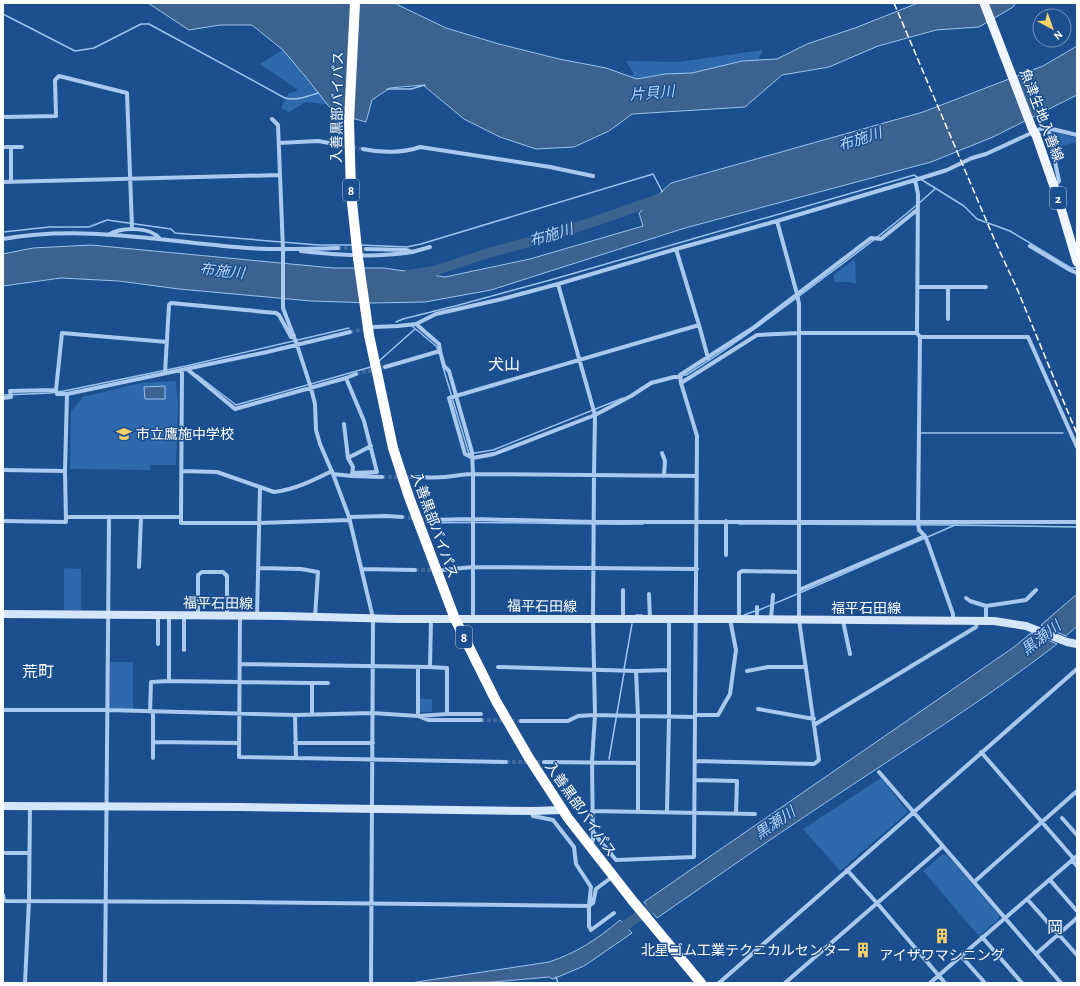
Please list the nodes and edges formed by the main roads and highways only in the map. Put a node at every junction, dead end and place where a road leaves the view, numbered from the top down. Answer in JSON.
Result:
{"nodes":[{"id":1,"x":355,"y":3,"type":"edge"},
{"id":2,"x":984,"y":3,"type":"edge"},
{"id":3,"x":1077,"y":262,"type":"edge"},
{"id":4,"x":3,"y":614,"type":"edge"},
{"id":5,"x":456,"y":619,"type":"junction"},
{"id":6,"x":1077,"y":644,"type":"edge"},
{"id":7,"x":3,"y":806,"type":"edge"},
{"id":8,"x":562,"y":810,"type":"junction"},
{"id":9,"x":701,"y":983,"type":"edge"}],
"edges":[{"from":1,"to":5,"type":"highway","name":"入善黒部バイパス","number":"8","bridge":true},
{"from":2,"to":3,"type":"main road","name":"魚津生地入善線","number":"2"},
{"from":4,"to":5,"type":"main road","name":"福平石田線"},
{"from":5,"to":6,"type":"main road","name":"福平石田線"},
{"from":5,"to":8,"type":"highway","name":"入善黒部バイパス","number":"8"},
{"from":7,"to":8,"type":"main road"},
{"from":8,"to":9,"type":"highway","name":"入善黒部バイパス","number":"8"}]}
